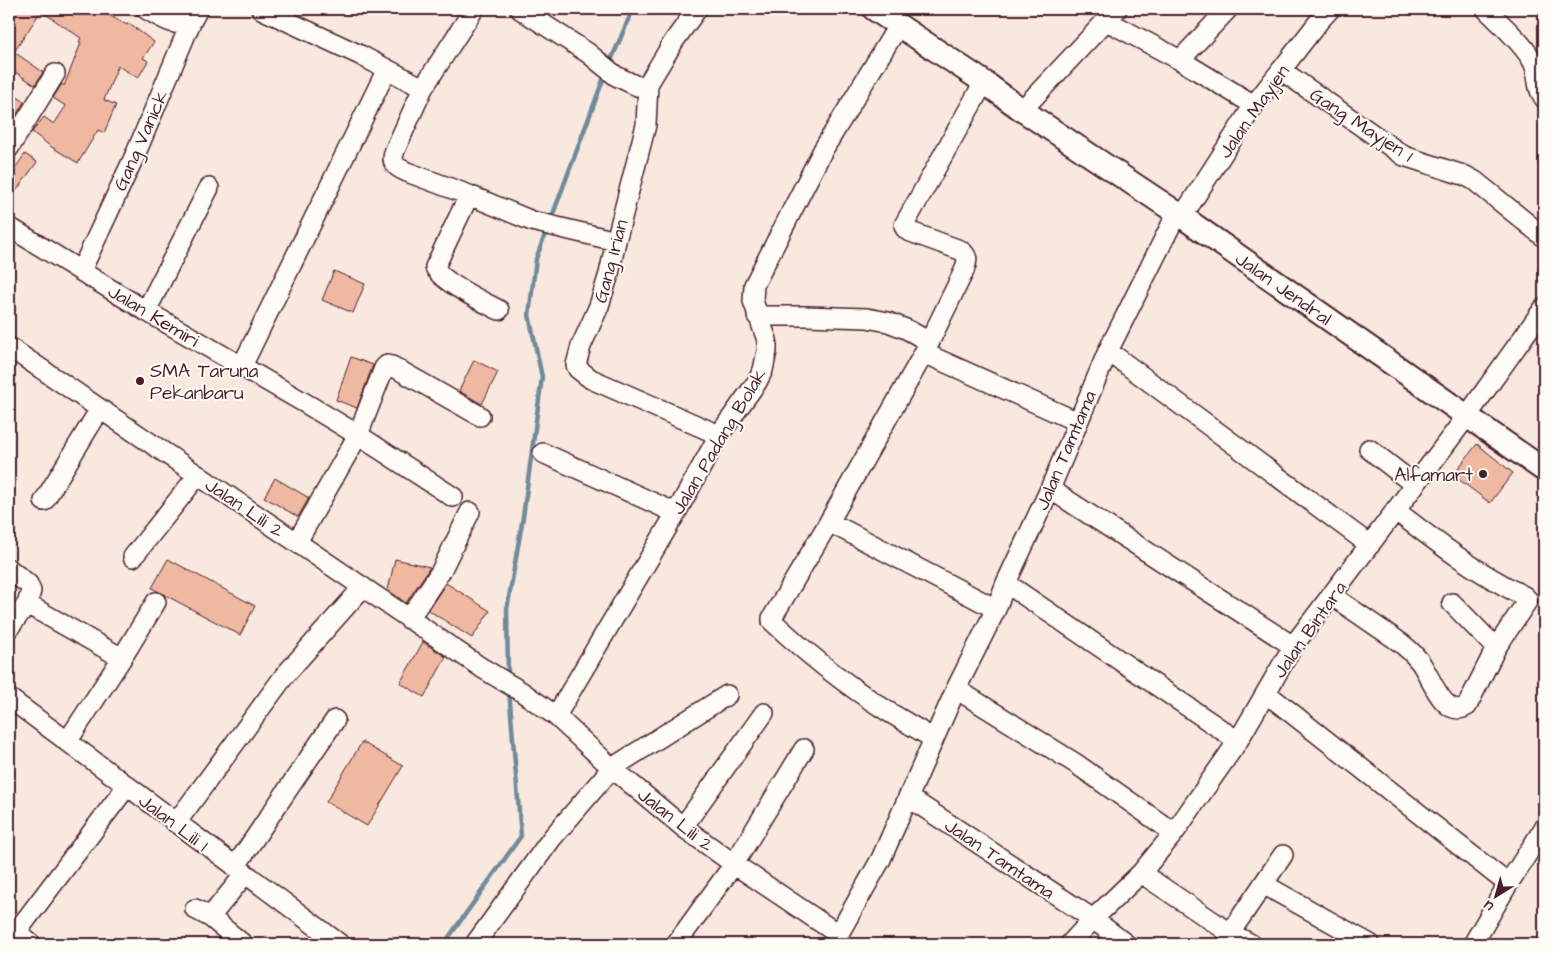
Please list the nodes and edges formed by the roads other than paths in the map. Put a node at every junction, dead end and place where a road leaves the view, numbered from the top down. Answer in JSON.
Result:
{"nodes":[{"id":1,"x":146,"y":9,"type":"edge"},
{"id":2,"x":261,"y":9,"type":"edge"},
{"id":3,"x":474,"y":9,"type":"edge"},
{"id":4,"x":520,"y":9,"type":"edge"},
{"id":5,"x":696,"y":9,"type":"edge"},
{"id":6,"x":874,"y":9,"type":"edge"},
{"id":7,"x":1228,"y":9,"type":"edge"},
{"id":8,"x":1330,"y":9,"type":"edge"},
{"id":9,"x":1486,"y":9,"type":"edge"},
{"id":10,"x":195,"y":15,"type":"edge"},
{"id":11,"x":1112,"y":15,"type":"edge"},
{"id":12,"x":898,"y":26,"type":"junction"},
{"id":13,"x":1180,"y":60,"type":"junction"},
{"id":14,"x":387,"y":69,"type":"junction"},
{"id":15,"x":1282,"y":70,"type":"junction"},
{"id":16,"x":55,"y":74,"type":"dead end"},
{"id":17,"x":984,"y":82,"type":"junction"},
{"id":18,"x":648,"y":84,"type":"junction"},
{"id":19,"x":423,"y":88,"type":"junction"},
{"id":20,"x":1544,"y":98,"type":"edge"},
{"id":21,"x":1254,"y":104,"type":"junction"},
{"id":22,"x":1022,"y":110,"type":"junction"},
{"id":23,"x":9,"y":148,"type":"edge"},
{"id":24,"x":209,"y":188,"type":"dead end"},
{"id":25,"x":469,"y":195,"type":"junction"},
{"id":26,"x":1180,"y":215,"type":"junction"},
{"id":27,"x":9,"y":227,"type":"edge"},
{"id":28,"x":1544,"y":237,"type":"edge"},
{"id":29,"x":616,"y":241,"type":"junction"},
{"id":30,"x":81,"y":271,"type":"junction"},
{"id":31,"x":1544,"y":308,"type":"edge"},
{"id":32,"x":500,"y":310,"type":"dead end"},
{"id":33,"x":146,"y":311,"type":"junction"},
{"id":34,"x":758,"y":316,"type":"junction"},
{"id":35,"x":9,"y":347,"type":"edge"},
{"id":36,"x":927,"y":347,"type":"junction"},
{"id":37,"x":1108,"y":351,"type":"junction"},
{"id":38,"x":242,"y":366,"type":"junction"},
{"id":39,"x":100,"y":409,"type":"junction"},
{"id":40,"x":480,"y":416,"type":"dead end"},
{"id":41,"x":1466,"y":416,"type":"junction"},
{"id":42,"x":1078,"y":422,"type":"junction"},
{"id":43,"x":358,"y":435,"type":"junction"},
{"id":44,"x":719,"y":435,"type":"junction"},
{"id":45,"x":1369,"y":449,"type":"dead end"},
{"id":46,"x":543,"y":453,"type":"dead end"},
{"id":47,"x":1544,"y":470,"type":"edge"},
{"id":48,"x":198,"y":475,"type":"junction"},
{"id":49,"x":1415,"y":485,"type":"junction"},
{"id":50,"x":1050,"y":489,"type":"junction"},
{"id":51,"x":453,"y":497,"type":"dead end"},
{"id":52,"x":44,"y":500,"type":"dead end"},
{"id":53,"x":1396,"y":510,"type":"junction"},
{"id":54,"x":470,"y":512,"type":"dead end"},
{"id":55,"x":676,"y":513,"type":"junction"},
{"id":56,"x":829,"y":522,"type":"junction"},
{"id":57,"x":297,"y":542,"type":"junction"},
{"id":58,"x":1370,"y":545,"type":"junction"},
{"id":59,"x":133,"y":557,"type":"dead end"},
{"id":60,"x":9,"y":569,"type":"edge"},
{"id":61,"x":1006,"y":583,"type":"junction"},
{"id":62,"x":363,"y":587,"type":"junction"},
{"id":63,"x":1331,"y":595,"type":"junction"},
{"id":64,"x":156,"y":602,"type":"dead end"},
{"id":65,"x":1452,"y":603,"type":"dead end"},
{"id":66,"x":27,"y":604,"type":"junction"},
{"id":67,"x":996,"y":609,"type":"junction"},
{"id":68,"x":409,"y":619,"type":"junction"},
{"id":69,"x":9,"y":628,"type":"edge"},
{"id":70,"x":1293,"y":646,"type":"junction"},
{"id":71,"x":1496,"y":648,"type":"junction"},
{"id":72,"x":122,"y":658,"type":"junction"},
{"id":73,"x":956,"y":689,"type":"junction"},
{"id":74,"x":1266,"y":693,"type":"junction"},
{"id":75,"x":727,"y":696,"type":"dead end"},
{"id":76,"x":9,"y":698,"type":"edge"},
{"id":77,"x":764,"y":713,"type":"dead end"},
{"id":78,"x":556,"y":716,"type":"junction"},
{"id":79,"x":335,"y":720,"type":"dead end"},
{"id":80,"x":934,"y":739,"type":"junction"},
{"id":81,"x":1238,"y":741,"type":"junction"},
{"id":82,"x":67,"y":742,"type":"junction"},
{"id":83,"x":804,"y":749,"type":"dead end"},
{"id":84,"x":612,"y":768,"type":"junction"},
{"id":85,"x":127,"y":786,"type":"junction"},
{"id":86,"x":908,"y":797,"type":"junction"},
{"id":87,"x":176,"y":823,"type":"junction"},
{"id":88,"x":683,"y":827,"type":"junction"},
{"id":89,"x":1544,"y":828,"type":"edge"},
{"id":90,"x":1174,"y":833,"type":"junction"},
{"id":91,"x":1283,"y":855,"type":"dead end"},
{"id":92,"x":734,"y":864,"type":"junction"},
{"id":93,"x":240,"y":870,"type":"junction"},
{"id":94,"x":1141,"y":873,"type":"junction"},
{"id":95,"x":1263,"y":884,"type":"junction"},
{"id":96,"x":1508,"y":884,"type":"junction"},
{"id":97,"x":1093,"y":919,"type":"junction"},
{"id":98,"x":1230,"y":932,"type":"junction"},
{"id":99,"x":16,"y":937,"type":"edge"},
{"id":100,"x":835,"y":939,"type":"edge"},
{"id":101,"x":243,"y":944,"type":"edge"},
{"id":102,"x":340,"y":944,"type":"edge"},
{"id":103,"x":475,"y":944,"type":"edge"},
{"id":104,"x":676,"y":944,"type":"edge"},
{"id":105,"x":1070,"y":944,"type":"edge"},
{"id":106,"x":1126,"y":944,"type":"edge"},
{"id":107,"x":1251,"y":944,"type":"edge"},
{"id":108,"x":1370,"y":944,"type":"edge"},
{"id":109,"x":1473,"y":944,"type":"edge"}],
"edges":[{"from":1,"to":10,"type":"street"},
{"from":2,"to":14,"type":"street"},
{"from":3,"to":19,"type":"street"},
{"from":4,"to":18,"type":"street"},
{"from":5,"to":18,"type":"street","name":"Gang Irian"},
{"from":6,"to":12,"type":"main road","name":"Jalan Jendral"},
{"from":7,"to":13,"type":"street"},
{"from":8,"to":15,"type":"street","name":"Jalan Mayjen"},
{"from":9,"to":20,"type":"street"},
{"from":10,"to":30,"type":"street","name":"Gang Vanick"},
{"from":11,"to":13,"type":"street"},
{"from":11,"to":22,"type":"street"},
{"from":12,"to":17,"type":"main road","name":"Jalan Jendral"},
{"from":12,"to":34,"type":"street","name":"Jalan Padang Bolak"},
{"from":13,"to":21,"type":"street"},
{"from":14,"to":19,"type":"street"},
{"from":14,"to":38,"type":"street"},
{"from":15,"to":21,"type":"street","name":"Jalan Mayjen"},
{"from":15,"to":28,"type":"street","name":"Gang Mayjen 1"},
{"from":16,"to":23,"type":"street"},
{"from":17,"to":22,"type":"main road","name":"Jalan Jendral"},
{"from":17,"to":36,"type":"street"},
{"from":18,"to":29,"type":"street","name":"Gang Irian"},
{"from":19,"to":25,"type":"street"},
{"from":21,"to":26,"type":"street","name":"Jalan Mayjen"},
{"from":22,"to":26,"type":"main road","name":"Jalan Jendral"},
{"from":24,"to":33,"type":"street"},
{"from":25,"to":29,"type":"street"},
{"from":25,"to":32,"type":"street"},
{"from":26,"to":37,"type":"street","name":"Jalan Tamtama"},
{"from":26,"to":41,"type":"main road","name":"Jalan Jendral"},
{"from":27,"to":30,"type":"street","name":"Jalan Kemiri"},
{"from":29,"to":44,"type":"street","name":"Gang Irian"},
{"from":30,"to":33,"type":"street","name":"Jalan Kemiri"},
{"from":31,"to":41,"type":"street","name":"Jalan Bintara"},
{"from":33,"to":38,"type":"street","name":"Jalan Kemiri"},
{"from":34,"to":36,"type":"street"},
{"from":34,"to":44,"type":"street","name":"Jalan Padang Bolak"},
{"from":35,"to":39,"type":"street","name":"Jalan Lili 2"},
{"from":36,"to":42,"type":"street"},
{"from":36,"to":56,"type":"street"},
{"from":37,"to":42,"type":"street","name":"Jalan Tamtama"},
{"from":37,"to":58,"type":"street"},
{"from":38,"to":43,"type":"street","name":"Jalan Kemiri"},
{"from":39,"to":48,"type":"street","name":"Jalan Lili 2"},
{"from":39,"to":52,"type":"street"},
{"from":40,"to":43,"type":"street"},
{"from":41,"to":47,"type":"main road","name":"Jalan Jendral"},
{"from":41,"to":49,"type":"street","name":"Jalan Bintara"},
{"from":42,"to":50,"type":"street","name":"Jalan Tamtama"},
{"from":43,"to":51,"type":"street","name":"Jalan Kemiri"},
{"from":43,"to":57,"type":"street"},
{"from":44,"to":55,"type":"street","name":"Jalan Padang Bolak"},
{"from":45,"to":49,"type":"street"},
{"from":46,"to":55,"type":"street"},
{"from":48,"to":57,"type":"street","name":"Jalan Lili 2"},
{"from":48,"to":59,"type":"street"},
{"from":49,"to":53,"type":"street","name":"Jalan Bintara"},
{"from":50,"to":61,"type":"street","name":"Jalan Tamtama"},
{"from":50,"to":70,"type":"street"},
{"from":53,"to":58,"type":"street","name":"Jalan Bintara"},
{"from":53,"to":71,"type":"street"},
{"from":54,"to":68,"type":"street"},
{"from":55,"to":78,"type":"street","name":"Jalan Padang Bolak"},
{"from":56,"to":67,"type":"street"},
{"from":56,"to":80,"type":"street"},
{"from":57,"to":62,"type":"street","name":"Jalan Lili 2"},
{"from":58,"to":63,"type":"street","name":"Jalan Bintara"},
{"from":60,"to":66,"type":"street"},
{"from":61,"to":67,"type":"street","name":"Jalan Tamtama"},
{"from":61,"to":81,"type":"street"},
{"from":62,"to":68,"type":"street","name":"Jalan Lili 2"},
{"from":62,"to":87,"type":"street"},
{"from":63,"to":70,"type":"street","name":"Jalan Bintara"},
{"from":63,"to":71,"type":"street"},
{"from":64,"to":72,"type":"street"},
{"from":65,"to":71,"type":"street"},
{"from":66,"to":69,"type":"street"},
{"from":66,"to":72,"type":"street"},
{"from":67,"to":73,"type":"street","name":"Jalan Tamtama"},
{"from":68,"to":78,"type":"street","name":"Jalan Lili 2"},
{"from":70,"to":74,"type":"street","name":"Jalan Bintara"},
{"from":72,"to":82,"type":"street"},
{"from":73,"to":80,"type":"street","name":"Jalan Tamtama"},
{"from":73,"to":90,"type":"street"},
{"from":74,"to":81,"type":"street","name":"Jalan Bintara"},
{"from":74,"to":96,"type":"street"},
{"from":75,"to":84,"type":"street"},
{"from":76,"to":82,"type":"street","name":"Jalan Lili 1"},
{"from":77,"to":88,"type":"street"},
{"from":78,"to":84,"type":"street","name":"Jalan Lili 2"},
{"from":79,"to":93,"type":"street"},
{"from":80,"to":86,"type":"street","name":"Jalan Tamtama"},
{"from":81,"to":90,"type":"street","name":"Jalan Bintara"},
{"from":82,"to":85,"type":"street","name":"Jalan Lili 1"},
{"from":83,"to":92,"type":"street"},
{"from":84,"to":88,"type":"street","name":"Jalan Lili 2"},
{"from":84,"to":103,"type":"street"},
{"from":85,"to":87,"type":"street","name":"Jalan Lili 1"},
{"from":85,"to":99,"type":"street"},
{"from":86,"to":97,"type":"street","name":"Jalan Tamtama"},
{"from":86,"to":100,"type":"street","name":"Jalan Tamtama"},
{"from":87,"to":93,"type":"street","name":"Jalan Lili 1"},
{"from":88,"to":92,"type":"street","name":"Jalan Lili 2"},
{"from":89,"to":96,"type":"street"},
{"from":90,"to":94,"type":"street","name":"Jalan Bintara"},
{"from":91,"to":95,"type":"street"},
{"from":92,"to":100,"type":"street","name":"Jalan Lili 2"},
{"from":92,"to":104,"type":"street"},
{"from":93,"to":101,"type":"street"},
{"from":93,"to":102,"type":"street","name":"Jalan Lili 1"},
{"from":94,"to":97,"type":"street","name":"Jalan Bintara"},
{"from":94,"to":98,"type":"street"},
{"from":95,"to":98,"type":"street"},
{"from":95,"to":108,"type":"street"},
{"from":96,"to":109,"type":"street"},
{"from":97,"to":105,"type":"street","name":"Jalan Bintara"},
{"from":97,"to":106,"type":"street","name":"Jalan Tamtama"},
{"from":98,"to":107,"type":"street"}]}
